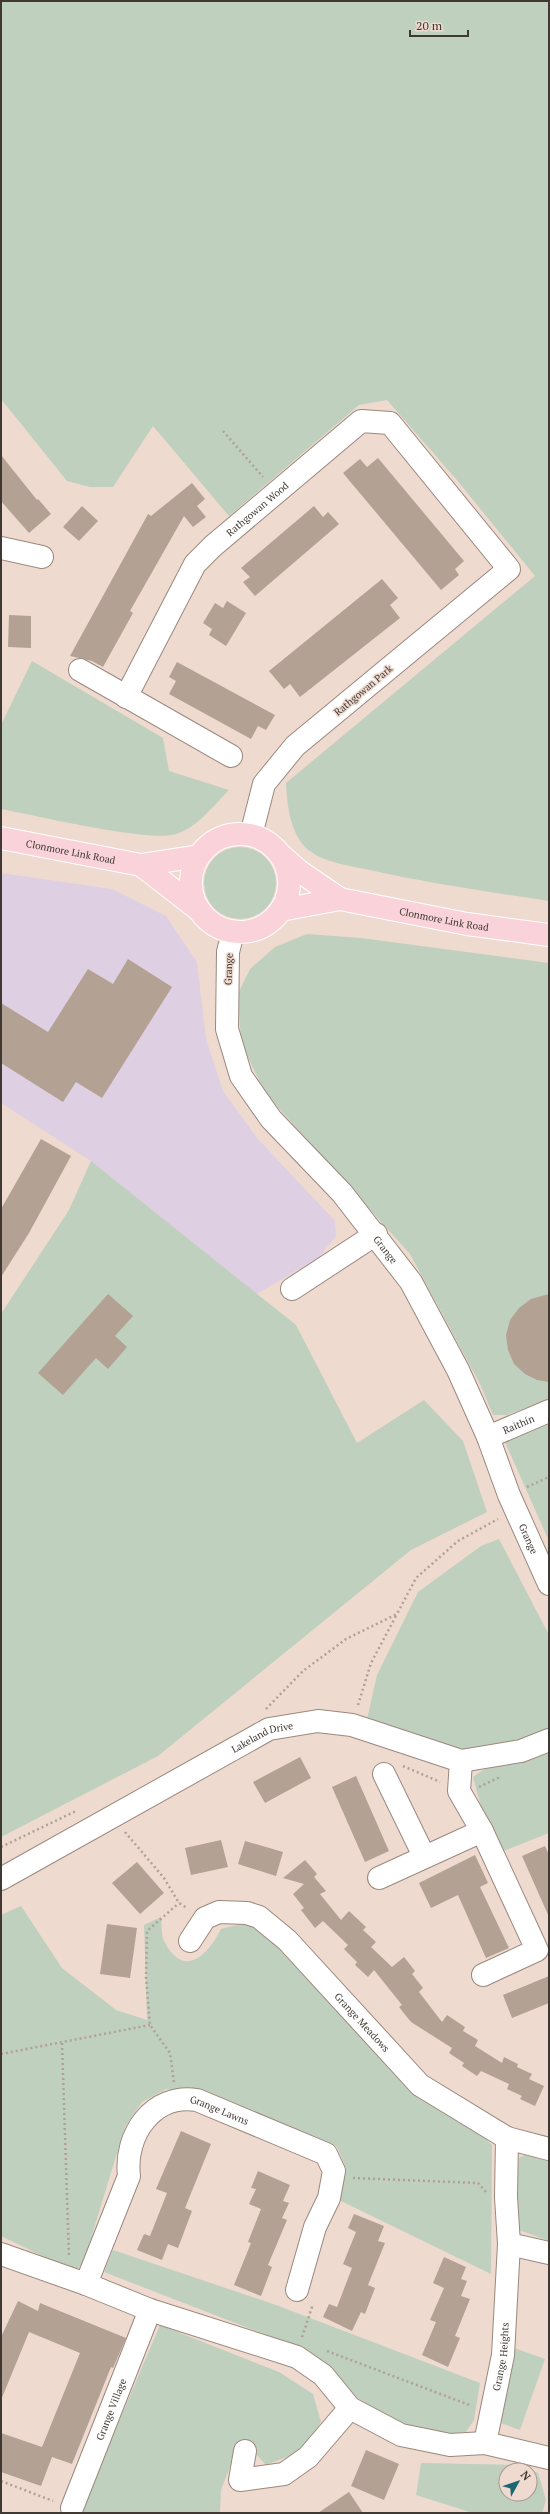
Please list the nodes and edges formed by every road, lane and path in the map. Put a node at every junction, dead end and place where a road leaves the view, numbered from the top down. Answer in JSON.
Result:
{"nodes":[{"id":1,"x":223,"y":431,"type":"dead end"},
{"id":2,"x":276,"y":493,"type":"junction"},
{"id":3,"x":1,"y":548,"type":"edge"},
{"id":4,"x":42,"y":557,"type":"dead end"},
{"id":5,"x":509,"y":569,"type":"joint"},
{"id":6,"x":80,"y":670,"type":"dead end"},
{"id":7,"x":126,"y":697,"type":"junction"},
{"id":8,"x":231,"y":756,"type":"dead end"},
{"id":9,"x":251,"y":835,"type":"junction"},
{"id":10,"x":1,"y":838,"type":"edge"},
{"id":11,"x":199,"y":856,"type":"junction"},
{"id":12,"x":282,"y":856,"type":"junction"},
{"id":13,"x":141,"y":865,"type":"junction"},
{"id":14,"x":340,"y":899,"type":"junction"},
{"id":15,"x":199,"y":910,"type":"junction"},
{"id":16,"x":281,"y":910,"type":"junction"},
{"id":17,"x":233,"y":932,"type":"junction"},
{"id":18,"x":549,"y":935,"type":"edge"},
{"id":19,"x":376,"y":1234,"type":"junction"},
{"id":20,"x":292,"y":1289,"type":"dead end"},
{"id":21,"x":549,"y":1411,"type":"edge"},
{"id":22,"x":488,"y":1437,"type":"junction"},
{"id":23,"x":549,"y":1477,"type":"edge"},
{"id":24,"x":509,"y":1495,"type":"junction"},
{"id":25,"x":505,"y":1516,"type":"dead end"},
{"id":26,"x":549,"y":1584,"type":"edge"},
{"id":27,"x":397,"y":1614,"type":"junction"},
{"id":28,"x":264,"y":1711,"type":"dead end"},
{"id":29,"x":352,"y":1725,"type":"junction"},
{"id":30,"x":549,"y":1740,"type":"edge"},
{"id":31,"x":461,"y":1761,"type":"junction"},
{"id":32,"x":384,"y":1774,"type":"dead end"},
{"id":33,"x":111,"y":1816,"type":"junction"},
{"id":34,"x":482,"y":1831,"type":"junction"},
{"id":35,"x":424,"y":1856,"type":"junction"},
{"id":36,"x":379,"y":1878,"type":"dead end"},
{"id":37,"x":1,"y":1879,"type":"edge"},
{"id":38,"x":179,"y":1903,"type":"junction"},
{"id":39,"x":205,"y":1918,"type":"junction"},
{"id":40,"x":190,"y":1941,"type":"dead end"},
{"id":41,"x":483,"y":1975,"type":"dead end"},
{"id":42,"x":150,"y":2025,"type":"junction"},
{"id":43,"x":62,"y":2043,"type":"junction"},
{"id":44,"x":1,"y":2054,"type":"edge"},
{"id":45,"x":175,"y":2100,"type":"junction"},
{"id":46,"x":507,"y":2138,"type":"junction"},
{"id":47,"x":549,"y":2149,"type":"edge"},
{"id":48,"x":332,"y":2185,"type":"junction"},
{"id":49,"x":506,"y":2197,"type":"junction"},
{"id":50,"x":509,"y":2244,"type":"junction"},
{"id":51,"x":549,"y":2253,"type":"edge"},
{"id":52,"x":1,"y":2254,"type":"edge"},
{"id":53,"x":77,"y":2281,"type":"junction"},
{"id":54,"x":297,"y":2290,"type":"joint"},
{"id":55,"x":150,"y":2310,"type":"junction"},
{"id":56,"x":323,"y":2350,"type":"dead end"},
{"id":57,"x":297,"y":2357,"type":"junction"},
{"id":58,"x":350,"y":2408,"type":"junction"},
{"id":59,"x":491,"y":2414,"type":"junction"},
{"id":60,"x":485,"y":2444,"type":"junction"},
{"id":61,"x":246,"y":2452,"type":"dead end"},
{"id":62,"x":549,"y":2458,"type":"edge"},
{"id":63,"x":1,"y":2481,"type":"edge"},
{"id":64,"x":72,"y":2508,"type":"joint"}],
"edges":[{"from":1,"to":2,"type":"path"},
{"from":2,"to":5,"type":"street","name":"Rathgowan Wood"},
{"from":2,"to":7,"type":"street","name":"Rathgowan Wood"},
{"from":3,"to":4,"type":"street"},
{"from":5,"to":9,"type":"street","name":"Rathgowan Park"},
{"from":6,"to":7,"type":"street"},
{"from":7,"to":8,"type":"street"},
{"from":9,"to":11,"type":"main road"},
{"from":9,"to":12,"type":"main road"},
{"from":10,"to":13,"type":"main road","name":"Clonmore Link Road"},
{"from":11,"to":13,"type":"main road","name":"Clonmore Link Road"},
{"from":11,"to":15,"type":"main road"},
{"from":12,"to":14,"type":"main road","name":"Clonmore Link Road"},
{"from":12,"to":16,"type":"main road"},
{"from":13,"to":15,"type":"main road","name":"Clonmore Link Road"},
{"from":14,"to":16,"type":"main road","name":"Clonmore Link Road"},
{"from":14,"to":18,"type":"main road","name":"Clonmore Link Road"},
{"from":15,"to":17,"type":"main road"},
{"from":16,"to":17,"type":"main road"},
{"from":17,"to":19,"type":"street","name":"Grange"},
{"from":19,"to":20,"type":"street"},
{"from":19,"to":22,"type":"street","name":"Grange"},
{"from":21,"to":22,"type":"street","name":"Raithín"},
{"from":22,"to":24,"type":"street","name":"Grange"},
{"from":23,"to":24,"type":"path"},
{"from":24,"to":26,"type":"street","name":"Grange"},
{"from":25,"to":27,"type":"path"},
{"from":27,"to":28,"type":"path"},
{"from":27,"to":29,"type":"path"},
{"from":29,"to":31,"type":"street","name":"Lakeland Drive"},
{"from":29,"to":33,"type":"street","name":"Lakeland Drive"},
{"from":30,"to":31,"type":"street","name":"Lakeland Drive"},
{"from":31,"to":34,"type":"street"},
{"from":32,"to":35,"type":"street"},
{"from":33,"to":37,"type":"street","name":"Lakeland Drive"},
{"from":33,"to":38,"type":"path"},
{"from":34,"to":35,"type":"street"},
{"from":34,"to":41,"type":"street"},
{"from":35,"to":36,"type":"street"},
{"from":38,"to":39,"type":"path"},
{"from":38,"to":42,"type":"path"},
{"from":39,"to":40,"type":"street"},
{"from":39,"to":46,"type":"street","name":"Grange Meadows"},
{"from":42,"to":43,"type":"path"},
{"from":42,"to":45,"type":"path"},
{"from":43,"to":44,"type":"path"},
{"from":43,"to":53,"type":"path"},
{"from":45,"to":48,"type":"street","name":"Grange Lawns"},
{"from":45,"to":53,"type":"street","name":"Grange Lawns"},
{"from":46,"to":47,"type":"street","name":"Grange Meadows"},
{"from":46,"to":49,"type":"street","name":"Grange Heights"},
{"from":48,"to":49,"type":"path"},
{"from":48,"to":54,"type":"street","name":"Grange Lawns"},
{"from":49,"to":50,"type":"street","name":"Grange Heights"},
{"from":50,"to":51,"type":"street"},
{"from":50,"to":59,"type":"street","name":"Grange Heights"},
{"from":52,"to":53,"type":"street"},
{"from":53,"to":55,"type":"street"},
{"from":54,"to":57,"type":"path"},
{"from":55,"to":57,"type":"street"},
{"from":55,"to":64,"type":"street","name":"Grange Village"},
{"from":56,"to":59,"type":"path"},
{"from":57,"to":58,"type":"street"},
{"from":58,"to":60,"type":"street"},
{"from":58,"to":61,"type":"street"},
{"from":59,"to":60,"type":"street","name":"Grange Heights"},
{"from":60,"to":62,"type":"street"},
{"from":63,"to":64,"type":"path"}]}
